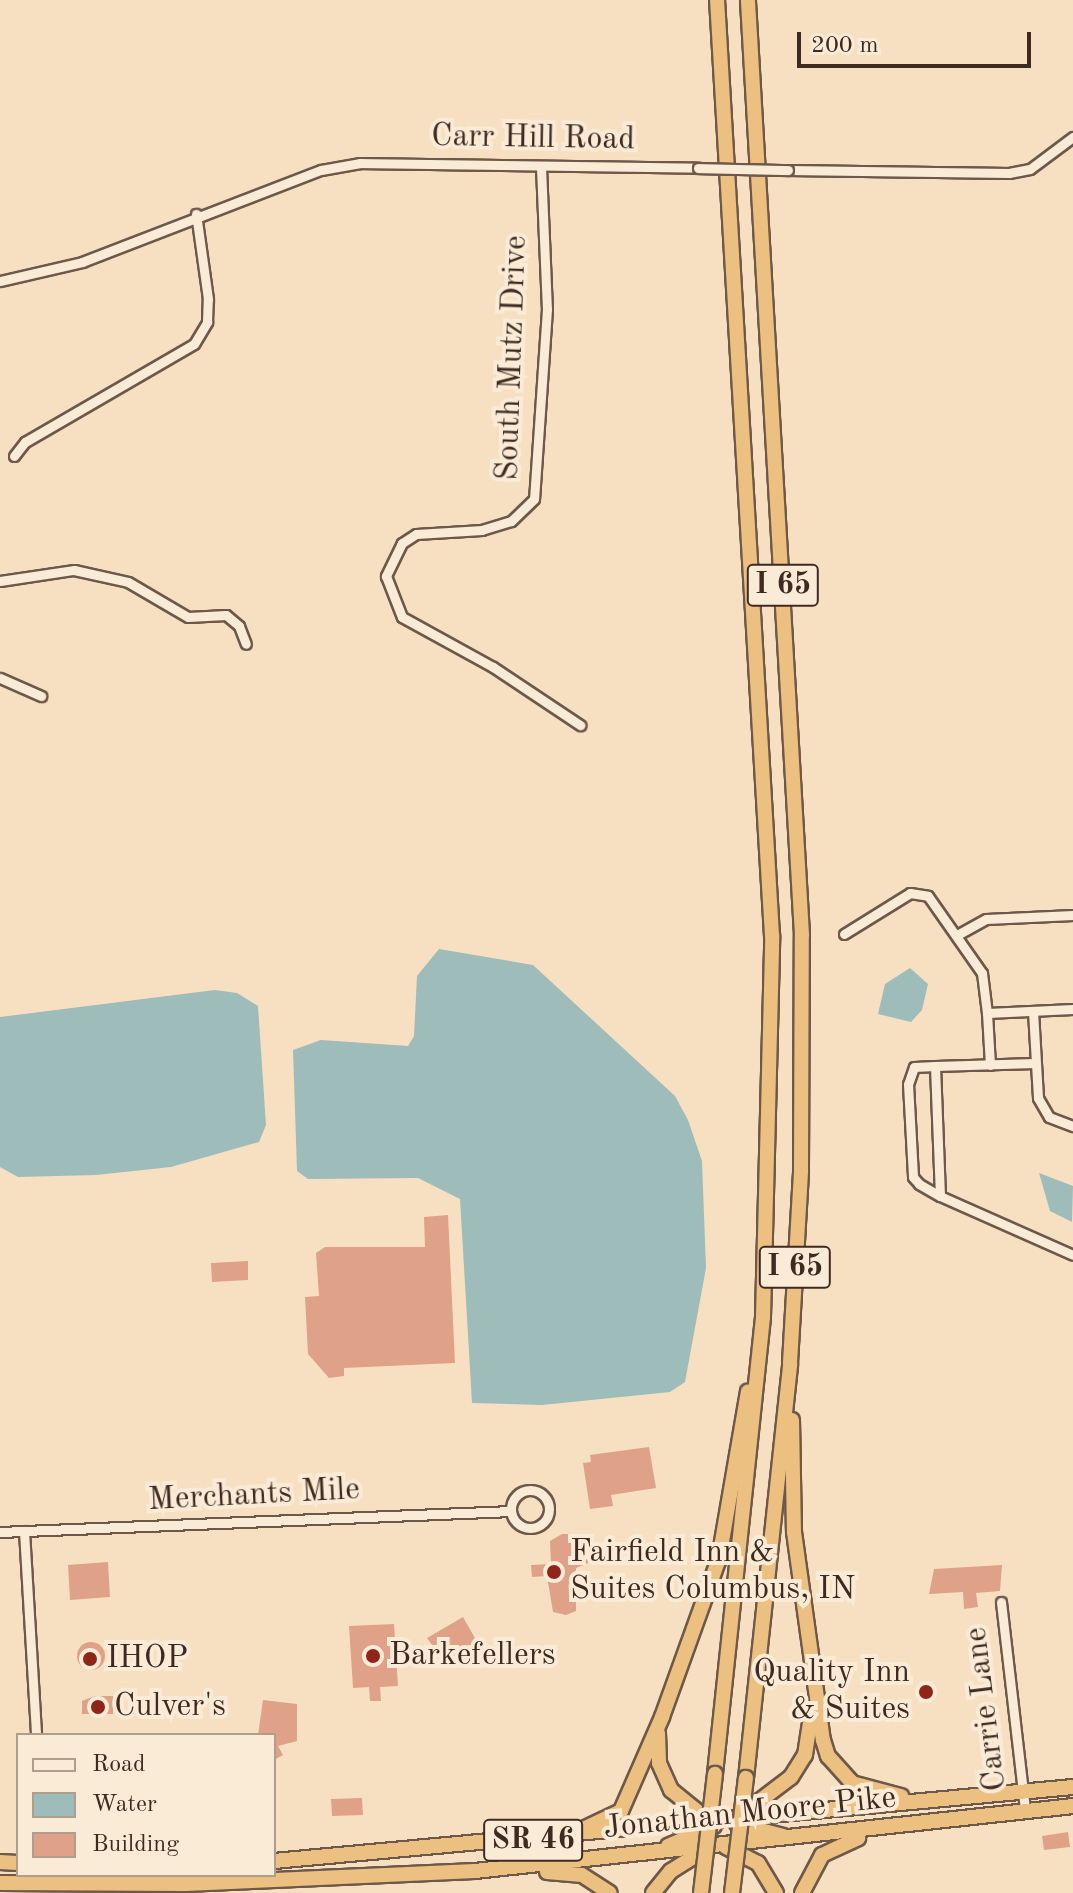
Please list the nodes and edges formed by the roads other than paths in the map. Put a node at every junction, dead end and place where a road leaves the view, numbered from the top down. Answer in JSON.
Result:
{"nodes":[{"id":1,"x":717,"y":0,"type":"edge"},
{"id":2,"x":748,"y":0,"type":"edge"},
{"id":3,"x":1073,"y":137,"type":"edge"},
{"id":4,"x":541,"y":167,"type":"junction"},
{"id":5,"x":196,"y":214,"type":"junction"},
{"id":6,"x":0,"y":281,"type":"edge"},
{"id":7,"x":14,"y":456,"type":"dead end"},
{"id":8,"x":0,"y":581,"type":"edge"},
{"id":9,"x":246,"y":644,"type":"dead end"},
{"id":10,"x":0,"y":678,"type":"edge"},
{"id":11,"x":41,"y":696,"type":"dead end"},
{"id":12,"x":580,"y":725,"type":"dead end"},
{"id":13,"x":1073,"y":915,"type":"edge"},
{"id":14,"x":844,"y":934,"type":"dead end"},
{"id":15,"x":957,"y":935,"type":"junction"},
{"id":16,"x":1073,"y":1009,"type":"edge"},
{"id":17,"x":1033,"y":1011,"type":"junction"},
{"id":18,"x":987,"y":1013,"type":"junction"},
{"id":19,"x":1035,"y":1063,"type":"junction"},
{"id":20,"x":990,"y":1065,"type":"junction"},
{"id":21,"x":935,"y":1066,"type":"junction"},
{"id":22,"x":1073,"y":1126,"type":"edge"},
{"id":23,"x":940,"y":1196,"type":"junction"},
{"id":24,"x":1073,"y":1255,"type":"edge"},
{"id":25,"x":763,"y":1317,"type":"junction"},
{"id":26,"x":790,"y":1363,"type":"junction"},
{"id":27,"x":511,"y":1511,"type":"junction"},
{"id":28,"x":24,"y":1531,"type":"junction"},
{"id":29,"x":0,"y":1532,"type":"edge"},
{"id":30,"x":1001,"y":1602,"type":"dead end"},
{"id":31,"x":812,"y":1692,"type":"junction"},
{"id":32,"x":662,"y":1717,"type":"junction"},
{"id":33,"x":36,"y":1733,"type":"edge"},
{"id":34,"x":1073,"y":1787,"type":"edge"},
{"id":35,"x":1022,"y":1792,"type":"junction"},
{"id":36,"x":937,"y":1799,"type":"junction"},
{"id":37,"x":1073,"y":1806,"type":"edge"},
{"id":38,"x":1025,"y":1811,"type":"junction"},
{"id":39,"x":792,"y":1814,"type":"junction"},
{"id":40,"x":726,"y":1821,"type":"junction"},
{"id":41,"x":651,"y":1829,"type":"junction"},
{"id":42,"x":756,"y":1829,"type":"junction"},
{"id":43,"x":886,"y":1829,"type":"junction"},
{"id":44,"x":557,"y":1838,"type":"junction"},
{"id":45,"x":688,"y":1838,"type":"junction"},
{"id":46,"x":795,"y":1839,"type":"junction"},
{"id":47,"x":718,"y":1845,"type":"junction"},
{"id":48,"x":652,"y":1853,"type":"junction"},
{"id":49,"x":276,"y":1861,"type":"edge"},
{"id":50,"x":475,"y":1871,"type":"junction"},
{"id":51,"x":276,"y":1875,"type":"edge"},
{"id":52,"x":188,"y":1877,"type":"edge"},
{"id":53,"x":44,"y":1880,"type":"edge"},
{"id":54,"x":0,"y":1883,"type":"edge"},
{"id":55,"x":610,"y":1893,"type":"edge"},
{"id":56,"x":653,"y":1893,"type":"edge"},
{"id":57,"x":701,"y":1893,"type":"edge"},
{"id":58,"x":732,"y":1893,"type":"edge"},
{"id":59,"x":776,"y":1893,"type":"edge"},
{"id":60,"x":802,"y":1893,"type":"edge"}],
"edges":[{"from":1,"to":25,"type":"highway","number":"I 65"},
{"from":2,"to":26,"type":"highway","number":"I 65"},
{"from":3,"to":4,"type":"street","name":"Carr Hill Road","bridge":true},
{"from":4,"to":5,"type":"street","name":"Carr Hill Road"},
{"from":4,"to":12,"type":"street","name":"South Mutz Drive"},
{"from":5,"to":6,"type":"street","name":"Carr Hill Road"},
{"from":5,"to":7,"type":"street"},
{"from":8,"to":9,"type":"street"},
{"from":10,"to":11,"type":"street"},
{"from":13,"to":15,"type":"street"},
{"from":14,"to":15,"type":"street"},
{"from":15,"to":18,"type":"street"},
{"from":16,"to":17,"type":"street"},
{"from":17,"to":18,"type":"street"},
{"from":17,"to":19,"type":"street"},
{"from":18,"to":20,"type":"street"},
{"from":19,"to":20,"type":"street"},
{"from":19,"to":22,"type":"street"},
{"from":20,"to":21,"type":"street"},
{"from":21,"to":23,"type":"street"},
{"from":21,"to":23,"type":"street"},
{"from":23,"to":24,"type":"street"},
{"from":25,"to":32,"type":"highway"},
{"from":25,"to":57,"type":"highway","number":"I 65","bridge":true},
{"from":26,"to":31,"type":"highway"},
{"from":26,"to":58,"type":"highway","number":"I 65","bridge":true},
{"from":27,"to":27,"type":"street","name":"Merchants Mile"},
{"from":27,"to":28,"type":"street","name":"Merchants Mile"},
{"from":28,"to":29,"type":"street","name":"Merchants Mile"},
{"from":28,"to":33,"type":"street"},
{"from":30,"to":35,"type":"street","name":"Carrie Lane"},
{"from":31,"to":36,"type":"highway"},
{"from":31,"to":40,"type":"highway"},
{"from":32,"to":40,"type":"highway"},
{"from":32,"to":44,"type":"highway"},
{"from":34,"to":35,"type":"highway","name":"Jonathan Moore Pike","number":"SR 46"},
{"from":35,"to":36,"type":"highway","name":"Jonathan Moore Pike","number":"SR 46"},
{"from":35,"to":38,"type":"street","name":"Carrie Lane"},
{"from":36,"to":39,"type":"highway","name":"Jonathan Moore Pike","number":"SR 46"},
{"from":37,"to":38,"type":"highway","name":"Jonathan Moore Pike","number":"SR 46"},
{"from":38,"to":43,"type":"highway","name":"Jonathan Moore Pike","number":"SR 46"},
{"from":39,"to":40,"type":"highway","name":"Jonathan Moore Pike","number":"SR 46"},
{"from":39,"to":42,"type":"highway"},
{"from":40,"to":41,"type":"highway","name":"Jonathan Moore Pike","number":"SR 46"},
{"from":40,"to":42,"type":"highway"},
{"from":40,"to":45,"type":"highway"},
{"from":41,"to":44,"type":"highway","name":"Jonathan Moore Pike","number":"SR 46"},
{"from":41,"to":45,"type":"highway"},
{"from":42,"to":46,"type":"highway"},
{"from":42,"to":47,"type":"highway"},
{"from":43,"to":46,"type":"highway","name":"Jonathan Moore Pike","number":"SR 46"},
{"from":43,"to":60,"type":"highway"},
{"from":44,"to":49,"type":"highway","name":"Jonathan Moore Pike","number":"SR 46"},
{"from":45,"to":47,"type":"highway"},
{"from":45,"to":48,"type":"highway"},
{"from":46,"to":47,"type":"highway","name":"Jonathan Moore Pike","number":"SR 46"},
{"from":47,"to":48,"type":"highway","name":"Jonathan Moore Pike","number":"SR 46"},
{"from":47,"to":56,"type":"highway"},
{"from":47,"to":59,"type":"highway"},
{"from":48,"to":50,"type":"highway","name":"Jonathan Moore Pike","number":"SR 46"},
{"from":50,"to":51,"type":"highway","name":"Jonathan Moore Pike","number":"SR 46"},
{"from":50,"to":55,"type":"highway"},
{"from":52,"to":53,"type":"highway","name":"Jonathan Moore Pike","number":"SR 46"},
{"from":53,"to":54,"type":"highway","name":"Jonathan Moore Pike","number":"SR 46"}]}
